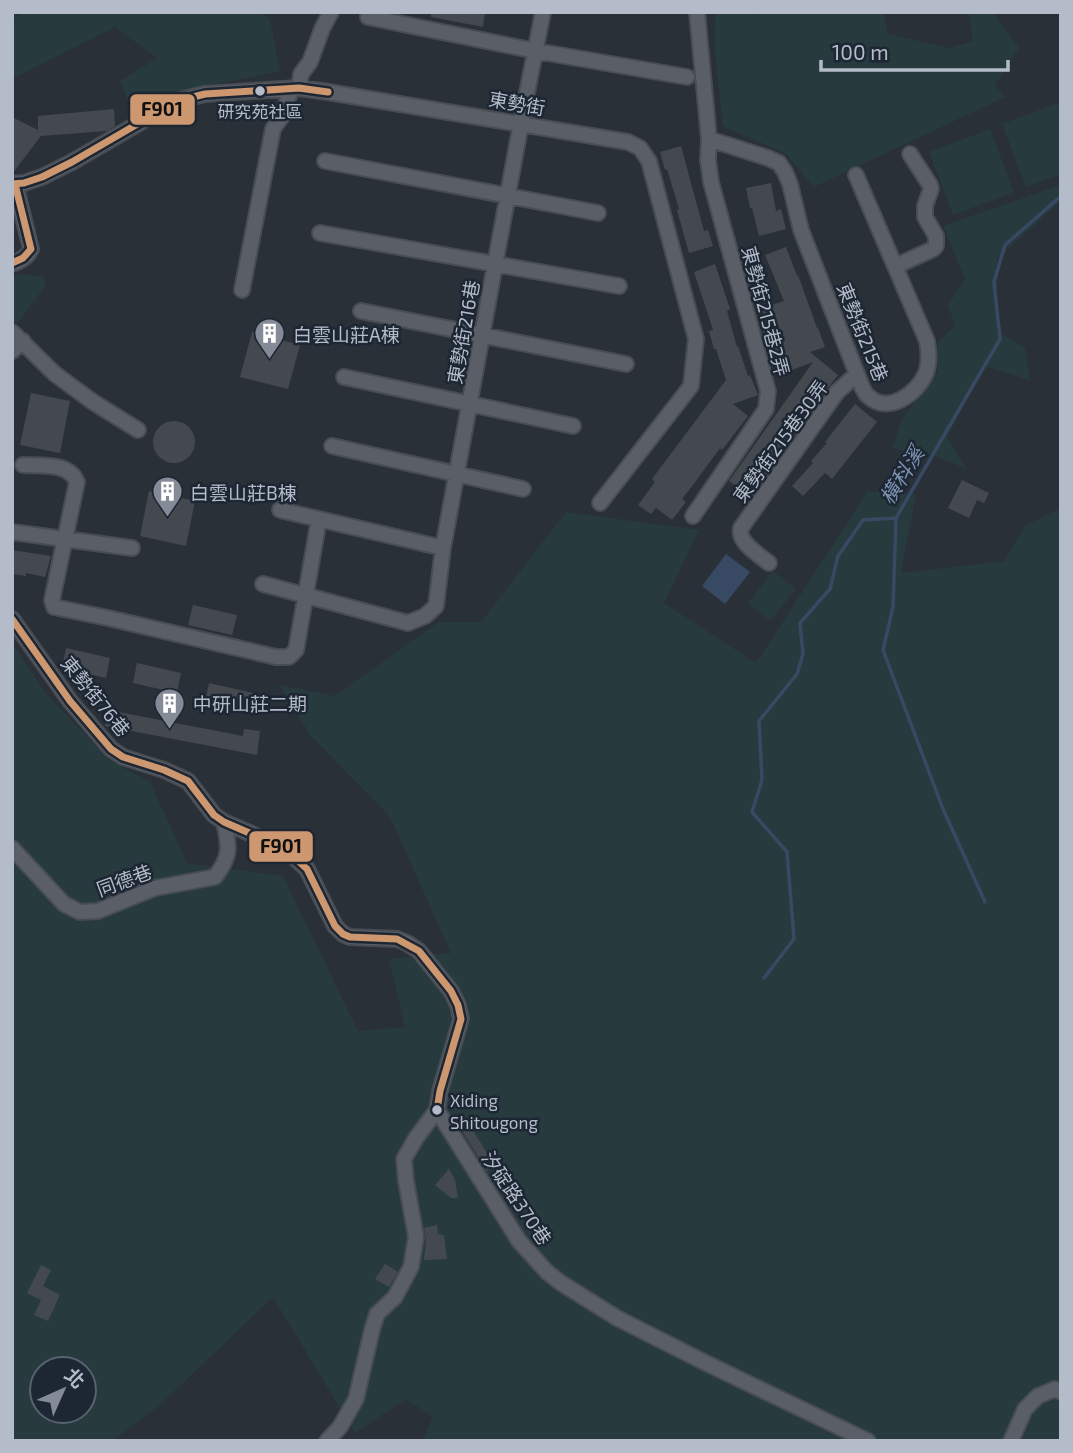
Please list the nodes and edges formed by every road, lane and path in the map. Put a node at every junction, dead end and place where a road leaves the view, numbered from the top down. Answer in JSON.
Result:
{"nodes":[{"id":1,"x":331,"y":12,"type":"edge"},
{"id":2,"x":543,"y":12,"type":"edge"},
{"id":3,"x":697,"y":12,"type":"edge"},
{"id":4,"x":368,"y":16,"type":"dead end"},
{"id":5,"x":536,"y":51,"type":"junction"},
{"id":6,"x":687,"y":77,"type":"dead end"},
{"id":7,"x":295,"y":89,"type":"junction"},
{"id":8,"x":521,"y":123,"type":"junction"},
{"id":9,"x":709,"y":139,"type":"junction"},
{"id":10,"x":910,"y":155,"type":"dead end"},
{"id":11,"x":325,"y":161,"type":"dead end"},
{"id":12,"x":856,"y":175,"type":"dead end"},
{"id":13,"x":13,"y":184,"type":"edge"},
{"id":14,"x":508,"y":195,"type":"junction"},
{"id":15,"x":598,"y":213,"type":"dead end"},
{"id":16,"x":320,"y":233,"type":"dead end"},
{"id":17,"x":12,"y":263,"type":"edge"},
{"id":18,"x":495,"y":264,"type":"junction"},
{"id":19,"x":896,"y":266,"type":"junction"},
{"id":20,"x":619,"y":286,"type":"dead end"},
{"id":21,"x":242,"y":290,"type":"dead end"},
{"id":22,"x":361,"y":311,"type":"dead end"},
{"id":23,"x":482,"y":335,"type":"junction"},
{"id":24,"x":16,"y":341,"type":"edge"},
{"id":25,"x":626,"y":364,"type":"dead end"},
{"id":26,"x":857,"y":374,"type":"junction"},
{"id":27,"x":344,"y":377,"type":"dead end"},
{"id":28,"x":469,"y":404,"type":"junction"},
{"id":29,"x":573,"y":426,"type":"dead end"},
{"id":30,"x":138,"y":430,"type":"dead end"},
{"id":31,"x":331,"y":446,"type":"dead end"},
{"id":32,"x":23,"y":465,"type":"dead end"},
{"id":33,"x":456,"y":474,"type":"junction"},
{"id":34,"x":523,"y":489,"type":"dead end"},
{"id":35,"x":600,"y":503,"type":"dead end"},
{"id":36,"x":281,"y":510,"type":"dead end"},
{"id":37,"x":693,"y":516,"type":"dead end"},
{"id":38,"x":319,"y":519,"type":"junction"},
{"id":39,"x":12,"y":532,"type":"edge"},
{"id":40,"x":66,"y":539,"type":"junction"},
{"id":41,"x":132,"y":548,"type":"dead end"},
{"id":42,"x":443,"y":548,"type":"junction"},
{"id":43,"x":769,"y":563,"type":"dead end"},
{"id":44,"x":263,"y":584,"type":"dead end"},
{"id":45,"x":306,"y":595,"type":"junction"},
{"id":46,"x":12,"y":619,"type":"edge"},
{"id":47,"x":223,"y":821,"type":"junction"},
{"id":48,"x":12,"y":848,"type":"edge"},
{"id":49,"x":437,"y":1110,"type":"junction"},
{"id":50,"x":1061,"y":1391,"type":"edge"},
{"id":51,"x":327,"y":1441,"type":"edge"},
{"id":52,"x":868,"y":1441,"type":"edge"},
{"id":53,"x":1012,"y":1441,"type":"edge"}],
"edges":[{"from":1,"to":7,"type":"street"},
{"from":2,"to":5,"type":"street"},
{"from":3,"to":9,"type":"street","name":"東勢街215巷2弄"},
{"from":4,"to":5,"type":"street"},
{"from":5,"to":6,"type":"street"},
{"from":5,"to":8,"type":"street"},
{"from":7,"to":8,"type":"street","name":"東勢街"},
{"from":7,"to":13,"type":"street","name":"東勢街"},
{"from":7,"to":21,"type":"street"},
{"from":8,"to":14,"type":"street","name":"東勢街216巷"},
{"from":8,"to":35,"type":"street","name":"東勢街"},
{"from":9,"to":26,"type":"street","name":"東勢街215巷"},
{"from":9,"to":37,"type":"street","name":"東勢街215巷2弄"},
{"from":10,"to":19,"type":"street"},
{"from":11,"to":14,"type":"street"},
{"from":12,"to":19,"type":"street","name":"東勢街215巷"},
{"from":13,"to":17,"type":"street","name":"東勢街"},
{"from":14,"to":15,"type":"street"},
{"from":14,"to":18,"type":"street","name":"東勢街216巷"},
{"from":16,"to":18,"type":"street"},
{"from":18,"to":20,"type":"street"},
{"from":18,"to":23,"type":"street","name":"東勢街216巷"},
{"from":19,"to":26,"type":"street","name":"東勢街215巷"},
{"from":22,"to":23,"type":"street"},
{"from":23,"to":25,"type":"street"},
{"from":23,"to":28,"type":"street","name":"東勢街216巷"},
{"from":24,"to":30,"type":"street"},
{"from":26,"to":43,"type":"street","name":"東勢街215巷30弄"},
{"from":27,"to":28,"type":"street"},
{"from":28,"to":29,"type":"street"},
{"from":28,"to":33,"type":"street","name":"東勢街216巷"},
{"from":31,"to":33,"type":"street"},
{"from":32,"to":40,"type":"street"},
{"from":33,"to":34,"type":"street"},
{"from":33,"to":42,"type":"street","name":"東勢街216巷"},
{"from":36,"to":38,"type":"street"},
{"from":38,"to":42,"type":"street"},
{"from":38,"to":45,"type":"street"},
{"from":39,"to":40,"type":"street"},
{"from":40,"to":41,"type":"street"},
{"from":40,"to":45,"type":"street"},
{"from":42,"to":45,"type":"street","name":"東勢街216巷"},
{"from":44,"to":45,"type":"street"},
{"from":46,"to":47,"type":"street","name":"東勢街76巷"},
{"from":47,"to":48,"type":"street","name":"同德巷"},
{"from":47,"to":49,"type":"street","name":"東勢街76巷"},
{"from":49,"to":51,"type":"street"},
{"from":49,"to":52,"type":"street","name":"汐碇路370巷"},
{"from":50,"to":53,"type":"street"}]}
